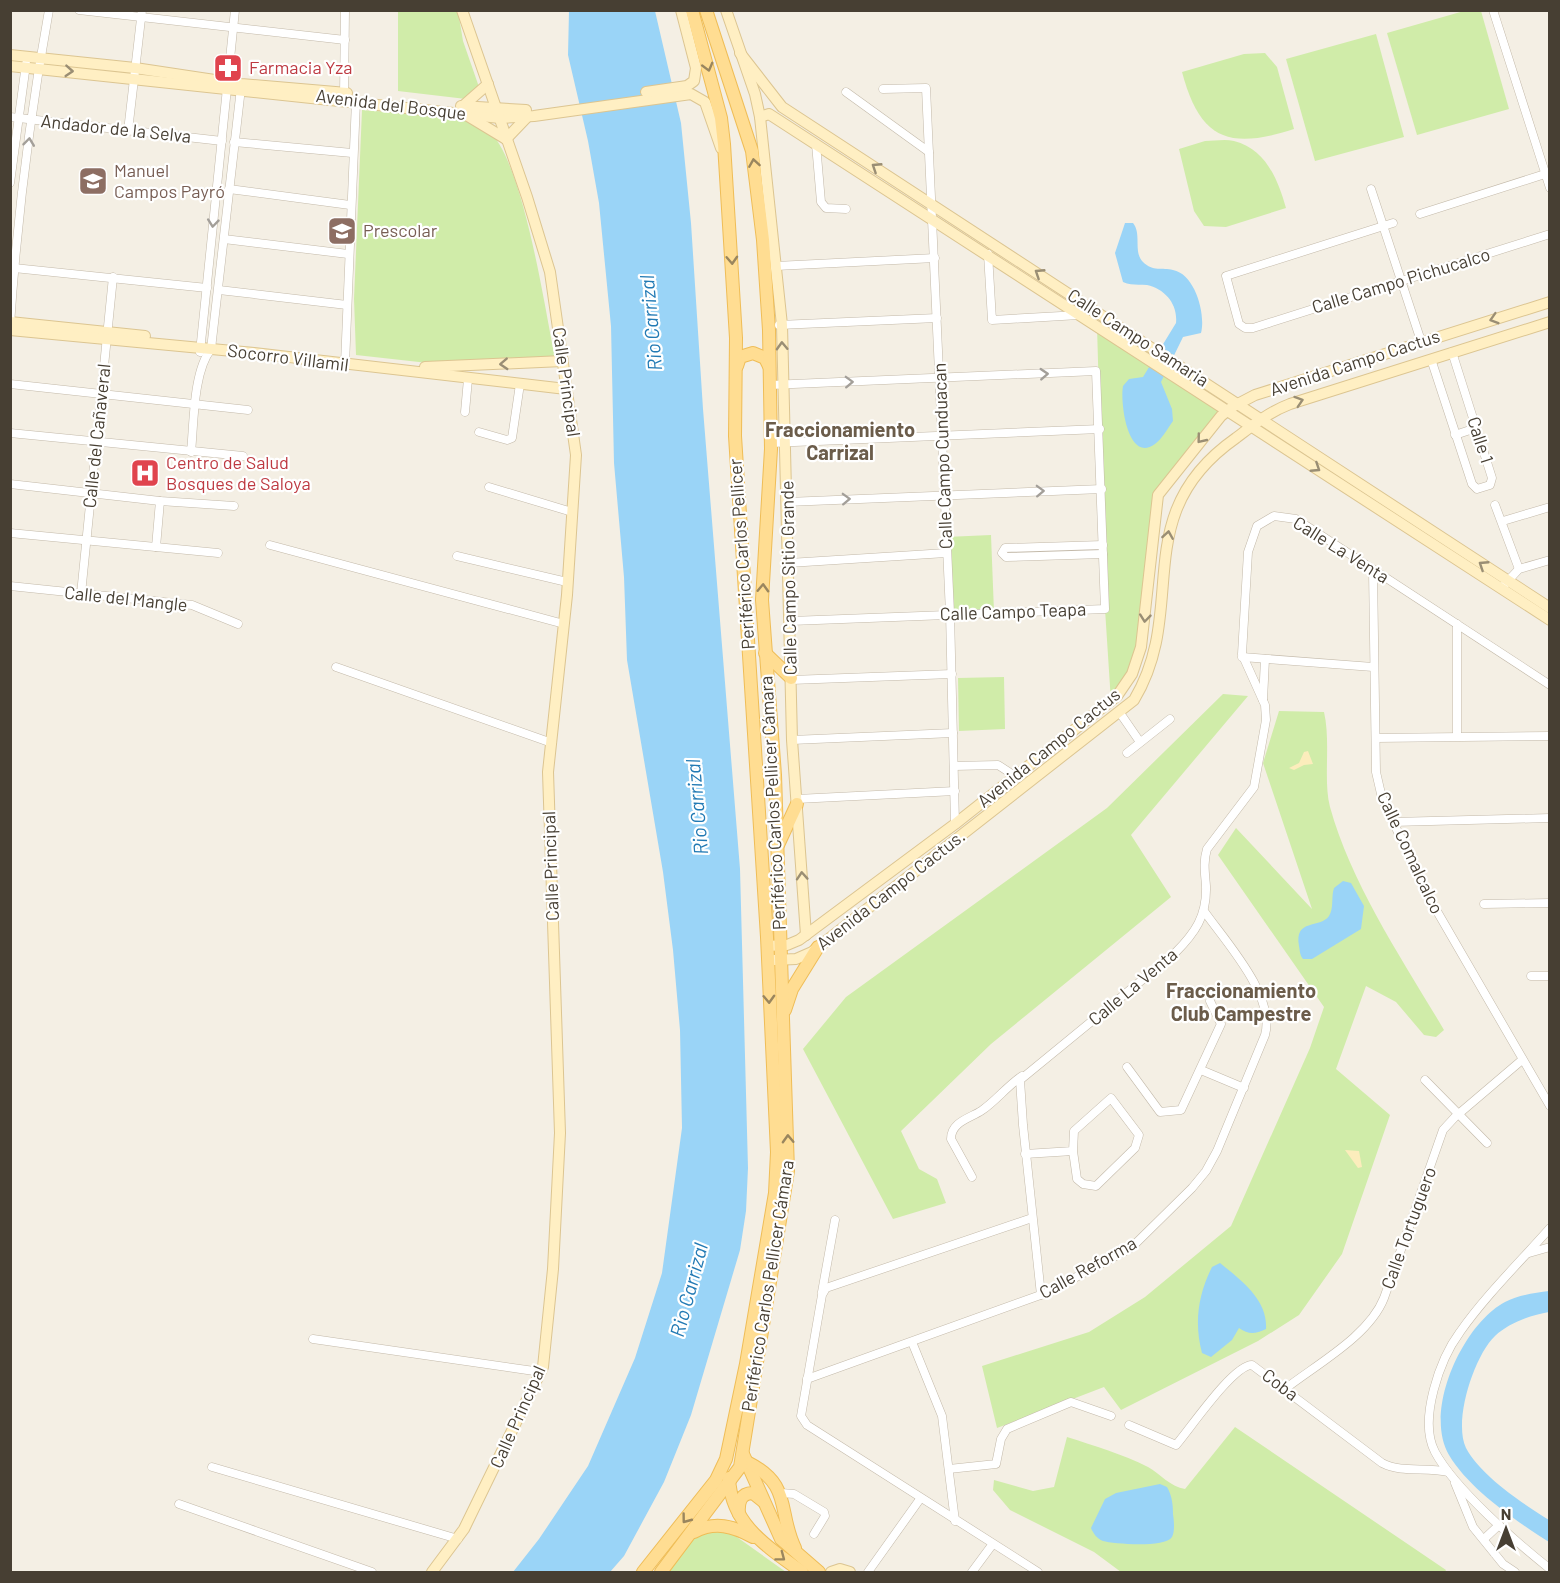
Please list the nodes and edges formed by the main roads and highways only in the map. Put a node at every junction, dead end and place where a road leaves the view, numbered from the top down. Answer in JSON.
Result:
{"nodes":[{"id":1,"x":692,"y":10,"type":"edge"},
{"id":2,"x":706,"y":10,"type":"edge"},
{"id":3,"x":768,"y":328,"type":"junction"},
{"id":4,"x":736,"y":338,"type":"junction"},
{"id":5,"x":737,"y":366,"type":"junction"},
{"id":6,"x":769,"y":366,"type":"junction"},
{"id":7,"x":765,"y":653,"type":"junction"},
{"id":8,"x":791,"y":679,"type":"road end"},
{"id":9,"x":797,"y":802,"type":"road end"},
{"id":10,"x":776,"y":849,"type":"junction"},
{"id":11,"x":818,"y":947,"type":"road end"},
{"id":12,"x":782,"y":1020,"type":"junction"},
{"id":13,"x":739,"y":1466,"type":"junction"},
{"id":14,"x":730,"y":1483,"type":"junction"},
{"id":15,"x":764,"y":1502,"type":"junction"},
{"id":16,"x":739,"y":1516,"type":"junction"},
{"id":17,"x":691,"y":1533,"type":"junction"},
{"id":18,"x":760,"y":1541,"type":"junction"},
{"id":19,"x":801,"y":1559,"type":"junction"},
{"id":20,"x":643,"y":1572,"type":"edge"},
{"id":21,"x":661,"y":1572,"type":"edge"},
{"id":22,"x":802,"y":1572,"type":"edge"},
{"id":23,"x":819,"y":1572,"type":"edge"}],
"edges":[{"from":1,"to":4,"type":"main road","name":"Periférico Carlos Pellicer","one_way":true},
{"from":3,"to":2,"type":"main road","name":"Periférico Carlos Pellicer Cámara","one_way":true},
{"from":3,"to":4,"type":"main road"},
{"from":3,"to":6,"type":"main road","name":"Periférico Carlos Pellicer Cámara"},
{"from":4,"to":5,"type":"main road","name":"Periférico Carlos Pellicer"},
{"from":5,"to":6,"type":"main road"},
{"from":5,"to":13,"type":"main road","name":"Periférico Carlos Pellicer","one_way":true},
{"from":7,"to":6,"type":"main road","name":"Periférico Carlos Pellicer Cámara","one_way":true},
{"from":7,"to":8,"type":"main road"},
{"from":7,"to":10,"type":"main road","name":"Periférico Carlos Pellicer Cámara"},
{"from":9,"to":10,"type":"main road"},
{"from":10,"to":12,"type":"main road","name":"Periférico Carlos Pellicer Cámara"},
{"from":11,"to":12,"type":"main road"},
{"from":13,"to":12,"type":"main road","name":"Periférico Carlos Pellicer Cámara","one_way":true},
{"from":13,"to":14,"type":"main road","name":"Periférico Carlos Pellicer Cámara"},
{"from":13,"to":15,"type":"main road"},
{"from":13,"to":19,"type":"main road"},
{"from":13,"to":20,"type":"main road","name":"Periférico Carlos Pellicer","one_way":true},
{"from":14,"to":16,"type":"main road"},
{"from":14,"to":17,"type":"main road","name":"Periférico Carlos Pellicer Cámara"},
{"from":15,"to":16,"type":"main road"},
{"from":15,"to":19,"type":"main road"},
{"from":16,"to":18,"type":"main road"},
{"from":17,"to":18,"type":"main road"},
{"from":17,"to":21,"type":"main road","name":"Periférico Carlos Pellicer Cámara"},
{"from":18,"to":22,"type":"main road","one_way":true},
{"from":19,"to":23,"type":"main road"}]}
